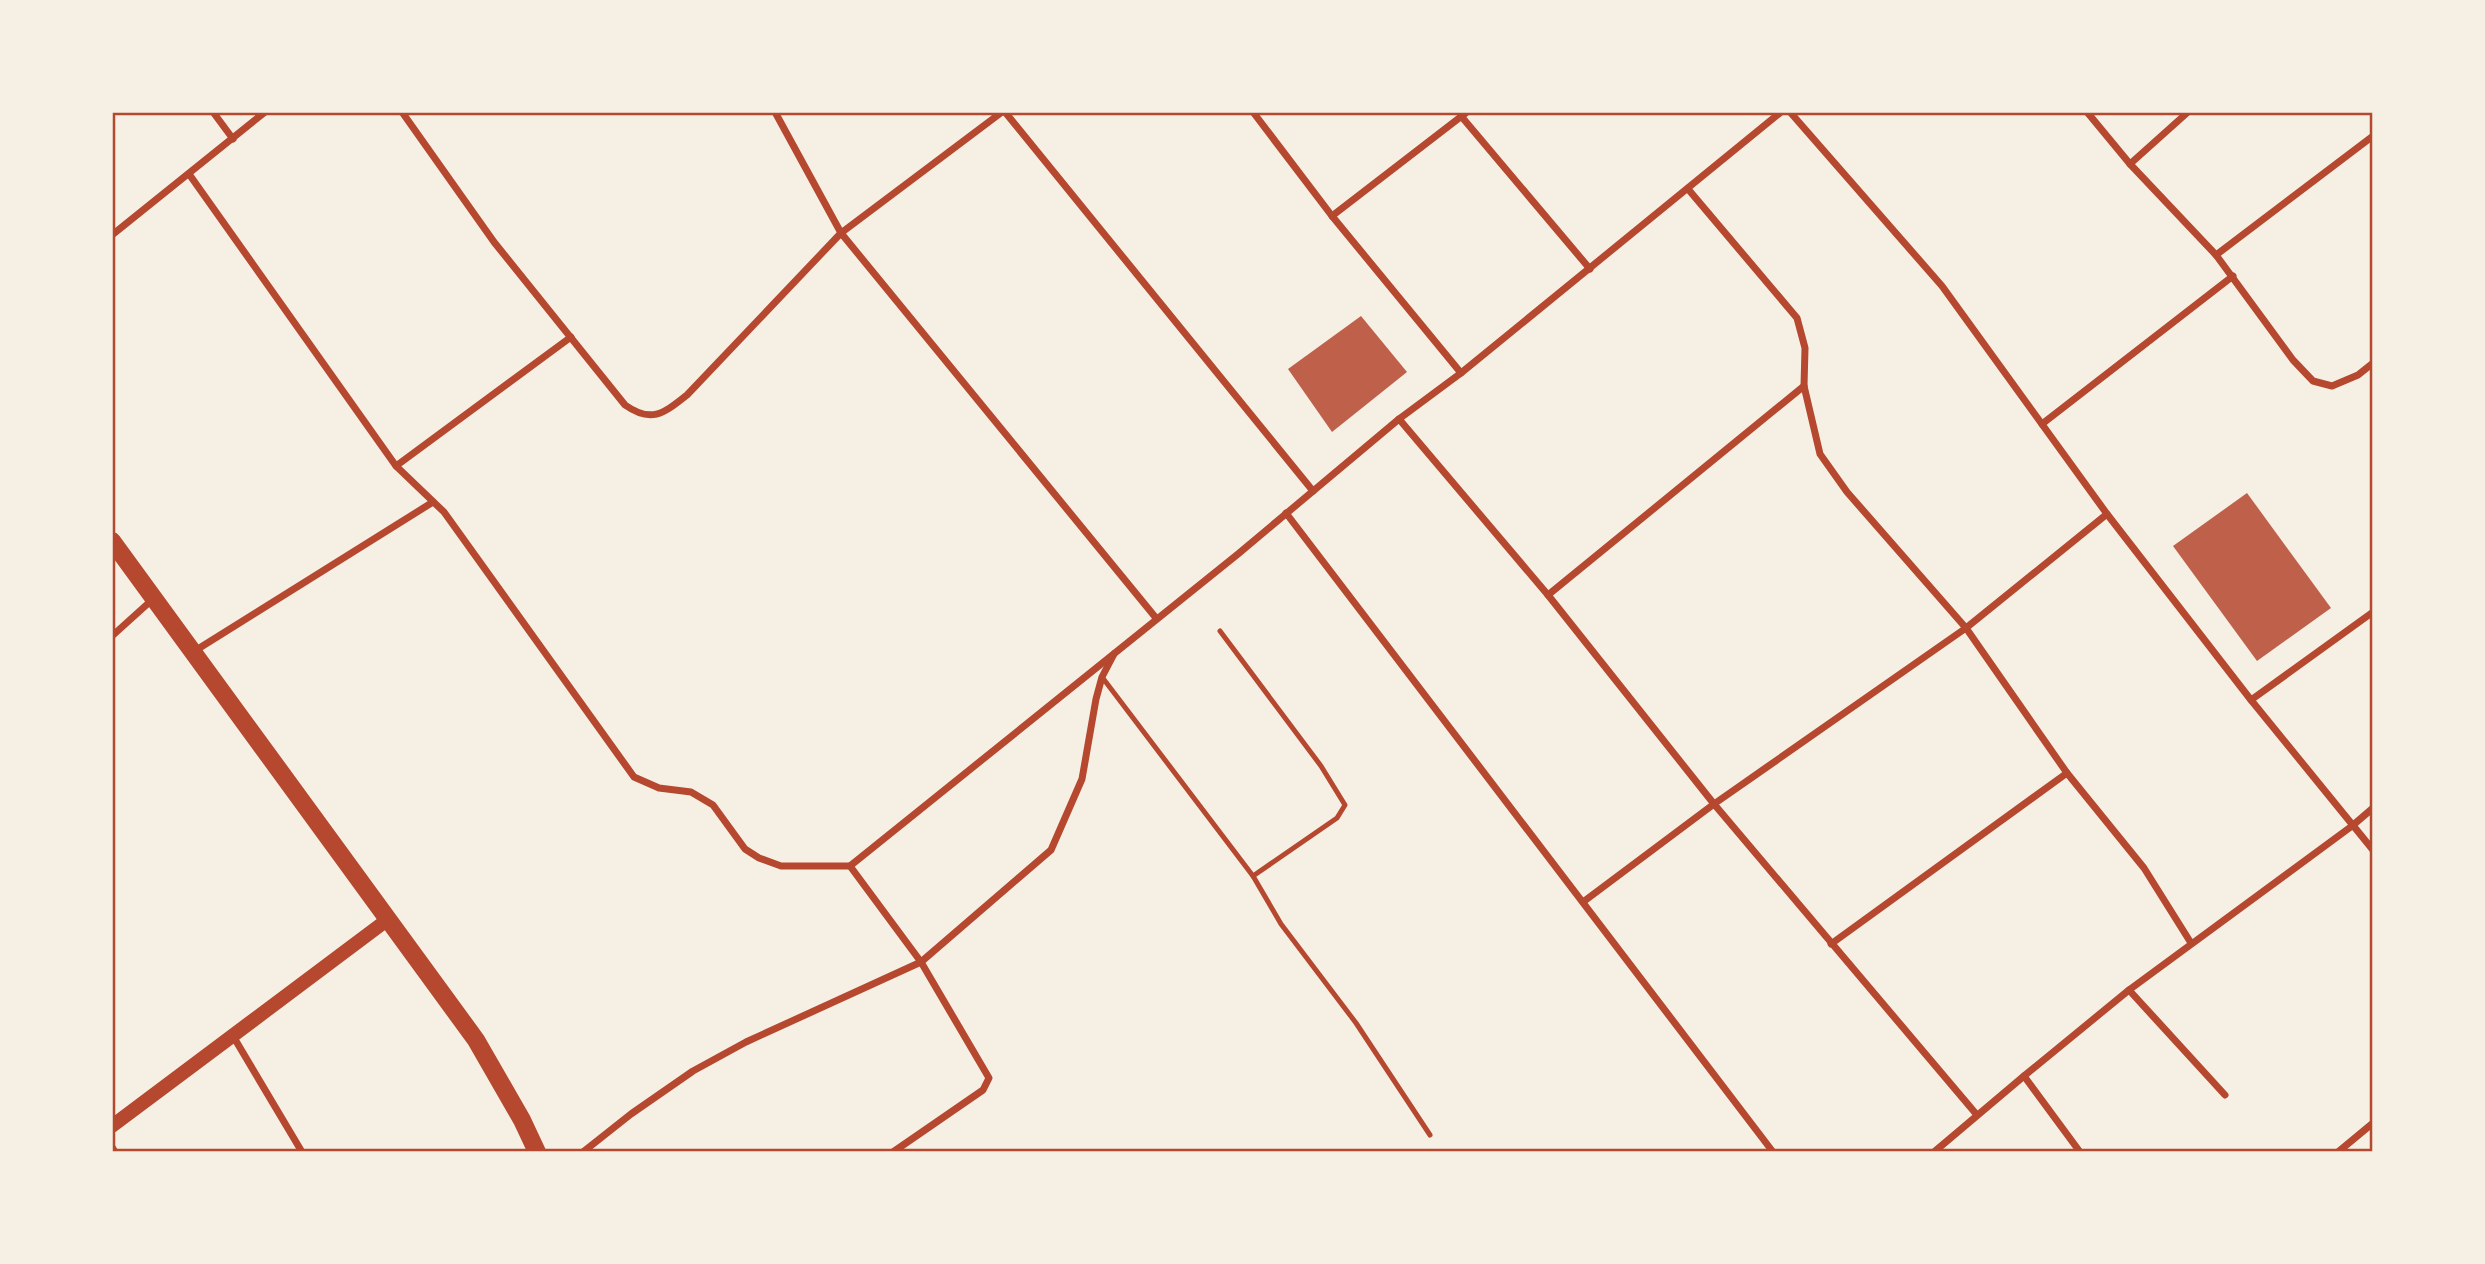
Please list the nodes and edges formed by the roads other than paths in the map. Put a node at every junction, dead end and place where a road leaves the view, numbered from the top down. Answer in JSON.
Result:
{"nodes":[{"id":1,"x":212,"y":112,"type":"edge"},
{"id":2,"x":265,"y":112,"type":"edge"},
{"id":3,"x":402,"y":112,"type":"edge"},
{"id":4,"x":775,"y":112,"type":"edge"},
{"id":5,"x":1004,"y":112,"type":"edge"},
{"id":6,"x":1253,"y":112,"type":"edge"},
{"id":7,"x":1781,"y":112,"type":"edge"},
{"id":8,"x":1790,"y":112,"type":"edge"},
{"id":9,"x":2088,"y":112,"type":"edge"},
{"id":10,"x":2188,"y":112,"type":"edge"},
{"id":11,"x":1464,"y":114,"type":"edge"},
{"id":12,"x":2373,"y":136,"type":"edge"},
{"id":13,"x":233,"y":139,"type":"junction"},
{"id":14,"x":2130,"y":164,"type":"junction"},
{"id":15,"x":189,"y":174,"type":"junction"},
{"id":16,"x":1688,"y":189,"type":"junction"},
{"id":17,"x":1332,"y":216,"type":"junction"},
{"id":18,"x":841,"y":233,"type":"junction"},
{"id":19,"x":112,"y":236,"type":"edge"},
{"id":20,"x":2216,"y":255,"type":"junction"},
{"id":21,"x":1590,"y":269,"type":"junction"},
{"id":22,"x":2233,"y":276,"type":"junction"},
{"id":23,"x":570,"y":337,"type":"junction"},
{"id":24,"x":2373,"y":363,"type":"edge"},
{"id":25,"x":1461,"y":373,"type":"junction"},
{"id":26,"x":1804,"y":386,"type":"junction"},
{"id":27,"x":1399,"y":418,"type":"junction"},
{"id":28,"x":2042,"y":424,"type":"junction"},
{"id":29,"x":396,"y":466,"type":"junction"},
{"id":30,"x":1313,"y":491,"type":"junction"},
{"id":31,"x":433,"y":502,"type":"junction"},
{"id":32,"x":1286,"y":513,"type":"junction"},
{"id":33,"x":2107,"y":514,"type":"junction"},
{"id":34,"x":112,"y":541,"type":"edge"},
{"id":35,"x":1548,"y":595,"type":"junction"},
{"id":36,"x":155,"y":598,"type":"junction"},
{"id":37,"x":2373,"y":612,"type":"edge"},
{"id":38,"x":1156,"y":618,"type":"junction"},
{"id":39,"x":1966,"y":628,"type":"junction"},
{"id":40,"x":1220,"y":631,"type":"dead end"},
{"id":41,"x":112,"y":636,"type":"edge"},
{"id":42,"x":1116,"y":651,"type":"junction"},
{"id":43,"x":192,"y":652,"type":"junction"},
{"id":44,"x":1102,"y":677,"type":"junction"},
{"id":45,"x":2251,"y":699,"type":"junction"},
{"id":46,"x":2067,"y":773,"type":"junction"},
{"id":47,"x":1714,"y":804,"type":"junction"},
{"id":48,"x":2373,"y":808,"type":"edge"},
{"id":49,"x":2352,"y":826,"type":"junction"},
{"id":50,"x":2373,"y":850,"type":"edge"},
{"id":51,"x":850,"y":866,"type":"junction"},
{"id":52,"x":1253,"y":876,"type":"junction"},
{"id":53,"x":1583,"y":902,"type":"junction"},
{"id":54,"x":387,"y":920,"type":"junction"},
{"id":55,"x":2191,"y":943,"type":"junction"},
{"id":56,"x":1831,"y":944,"type":"junction"},
{"id":57,"x":921,"y":962,"type":"junction"},
{"id":58,"x":2129,"y":990,"type":"junction"},
{"id":59,"x":233,"y":1036,"type":"junction"},
{"id":60,"x":2024,"y":1076,"type":"junction"},
{"id":61,"x":2225,"y":1095,"type":"dead end"},
{"id":62,"x":1977,"y":1115,"type":"junction"},
{"id":63,"x":2373,"y":1123,"type":"edge"},
{"id":64,"x":112,"y":1126,"type":"edge"},
{"id":65,"x":1430,"y":1135,"type":"dead end"},
{"id":66,"x":112,"y":1147,"type":"edge"},
{"id":67,"x":115,"y":1152,"type":"edge"},
{"id":68,"x":302,"y":1152,"type":"edge"},
{"id":69,"x":537,"y":1152,"type":"edge"},
{"id":70,"x":583,"y":1152,"type":"edge"},
{"id":71,"x":893,"y":1152,"type":"edge"},
{"id":72,"x":1773,"y":1152,"type":"edge"},
{"id":73,"x":1934,"y":1152,"type":"edge"},
{"id":74,"x":2080,"y":1152,"type":"edge"},
{"id":75,"x":2338,"y":1152,"type":"edge"}],
"edges":[{"from":1,"to":13,"type":"street"},
{"from":2,"to":13,"type":"street"},
{"from":3,"to":23,"type":"street"},
{"from":4,"to":18,"type":"street"},
{"from":5,"to":18,"type":"street"},
{"from":5,"to":30,"type":"street"},
{"from":6,"to":17,"type":"street"},
{"from":7,"to":16,"type":"street"},
{"from":8,"to":28,"type":"street"},
{"from":9,"to":14,"type":"street"},
{"from":10,"to":14,"type":"street"},
{"from":11,"to":17,"type":"street"},
{"from":11,"to":21,"type":"street"},
{"from":12,"to":20,"type":"street"},
{"from":13,"to":15,"type":"street"},
{"from":14,"to":20,"type":"street"},
{"from":15,"to":19,"type":"street"},
{"from":15,"to":29,"type":"street"},
{"from":16,"to":21,"type":"street"},
{"from":16,"to":26,"type":"street"},
{"from":17,"to":25,"type":"street"},
{"from":18,"to":23,"type":"street"},
{"from":18,"to":38,"type":"street"},
{"from":20,"to":22,"type":"street"},
{"from":21,"to":25,"type":"street"},
{"from":22,"to":24,"type":"street"},
{"from":22,"to":28,"type":"street"},
{"from":23,"to":29,"type":"street"},
{"from":25,"to":27,"type":"street"},
{"from":26,"to":35,"type":"street"},
{"from":26,"to":39,"type":"street"},
{"from":27,"to":30,"type":"street"},
{"from":27,"to":35,"type":"street"},
{"from":28,"to":33,"type":"street"},
{"from":29,"to":31,"type":"street"},
{"from":30,"to":32,"type":"street"},
{"from":31,"to":43,"type":"street"},
{"from":31,"to":51,"type":"street"},
{"from":32,"to":38,"type":"street"},
{"from":32,"to":53,"type":"street"},
{"from":33,"to":39,"type":"street"},
{"from":33,"to":45,"type":"street"},
{"from":34,"to":36,"type":"main road"},
{"from":35,"to":47,"type":"street"},
{"from":36,"to":41,"type":"street"},
{"from":36,"to":43,"type":"main road"},
{"from":37,"to":45,"type":"street"},
{"from":38,"to":42,"type":"street"},
{"from":39,"to":46,"type":"street"},
{"from":39,"to":47,"type":"street"},
{"from":40,"to":52,"type":"lane"},
{"from":42,"to":44,"type":"street"},
{"from":42,"to":51,"type":"street"},
{"from":43,"to":54,"type":"main road"},
{"from":44,"to":52,"type":"lane"},
{"from":44,"to":57,"type":"street"},
{"from":45,"to":49,"type":"street"},
{"from":46,"to":55,"type":"street"},
{"from":46,"to":56,"type":"street"},
{"from":47,"to":53,"type":"street"},
{"from":47,"to":56,"type":"street"},
{"from":48,"to":49,"type":"street"},
{"from":49,"to":50,"type":"street"},
{"from":49,"to":55,"type":"street"},
{"from":51,"to":57,"type":"street"},
{"from":52,"to":65,"type":"lane"},
{"from":53,"to":72,"type":"street"},
{"from":54,"to":59,"type":"main road"},
{"from":54,"to":69,"type":"main road"},
{"from":55,"to":58,"type":"street"},
{"from":56,"to":62,"type":"street"},
{"from":57,"to":70,"type":"street"},
{"from":57,"to":71,"type":"street"},
{"from":58,"to":60,"type":"street"},
{"from":58,"to":61,"type":"street"},
{"from":59,"to":64,"type":"main road"},
{"from":59,"to":68,"type":"street"},
{"from":60,"to":62,"type":"street"},
{"from":60,"to":74,"type":"street"},
{"from":62,"to":73,"type":"street"},
{"from":63,"to":75,"type":"street"},
{"from":66,"to":67,"type":"street"}]}
